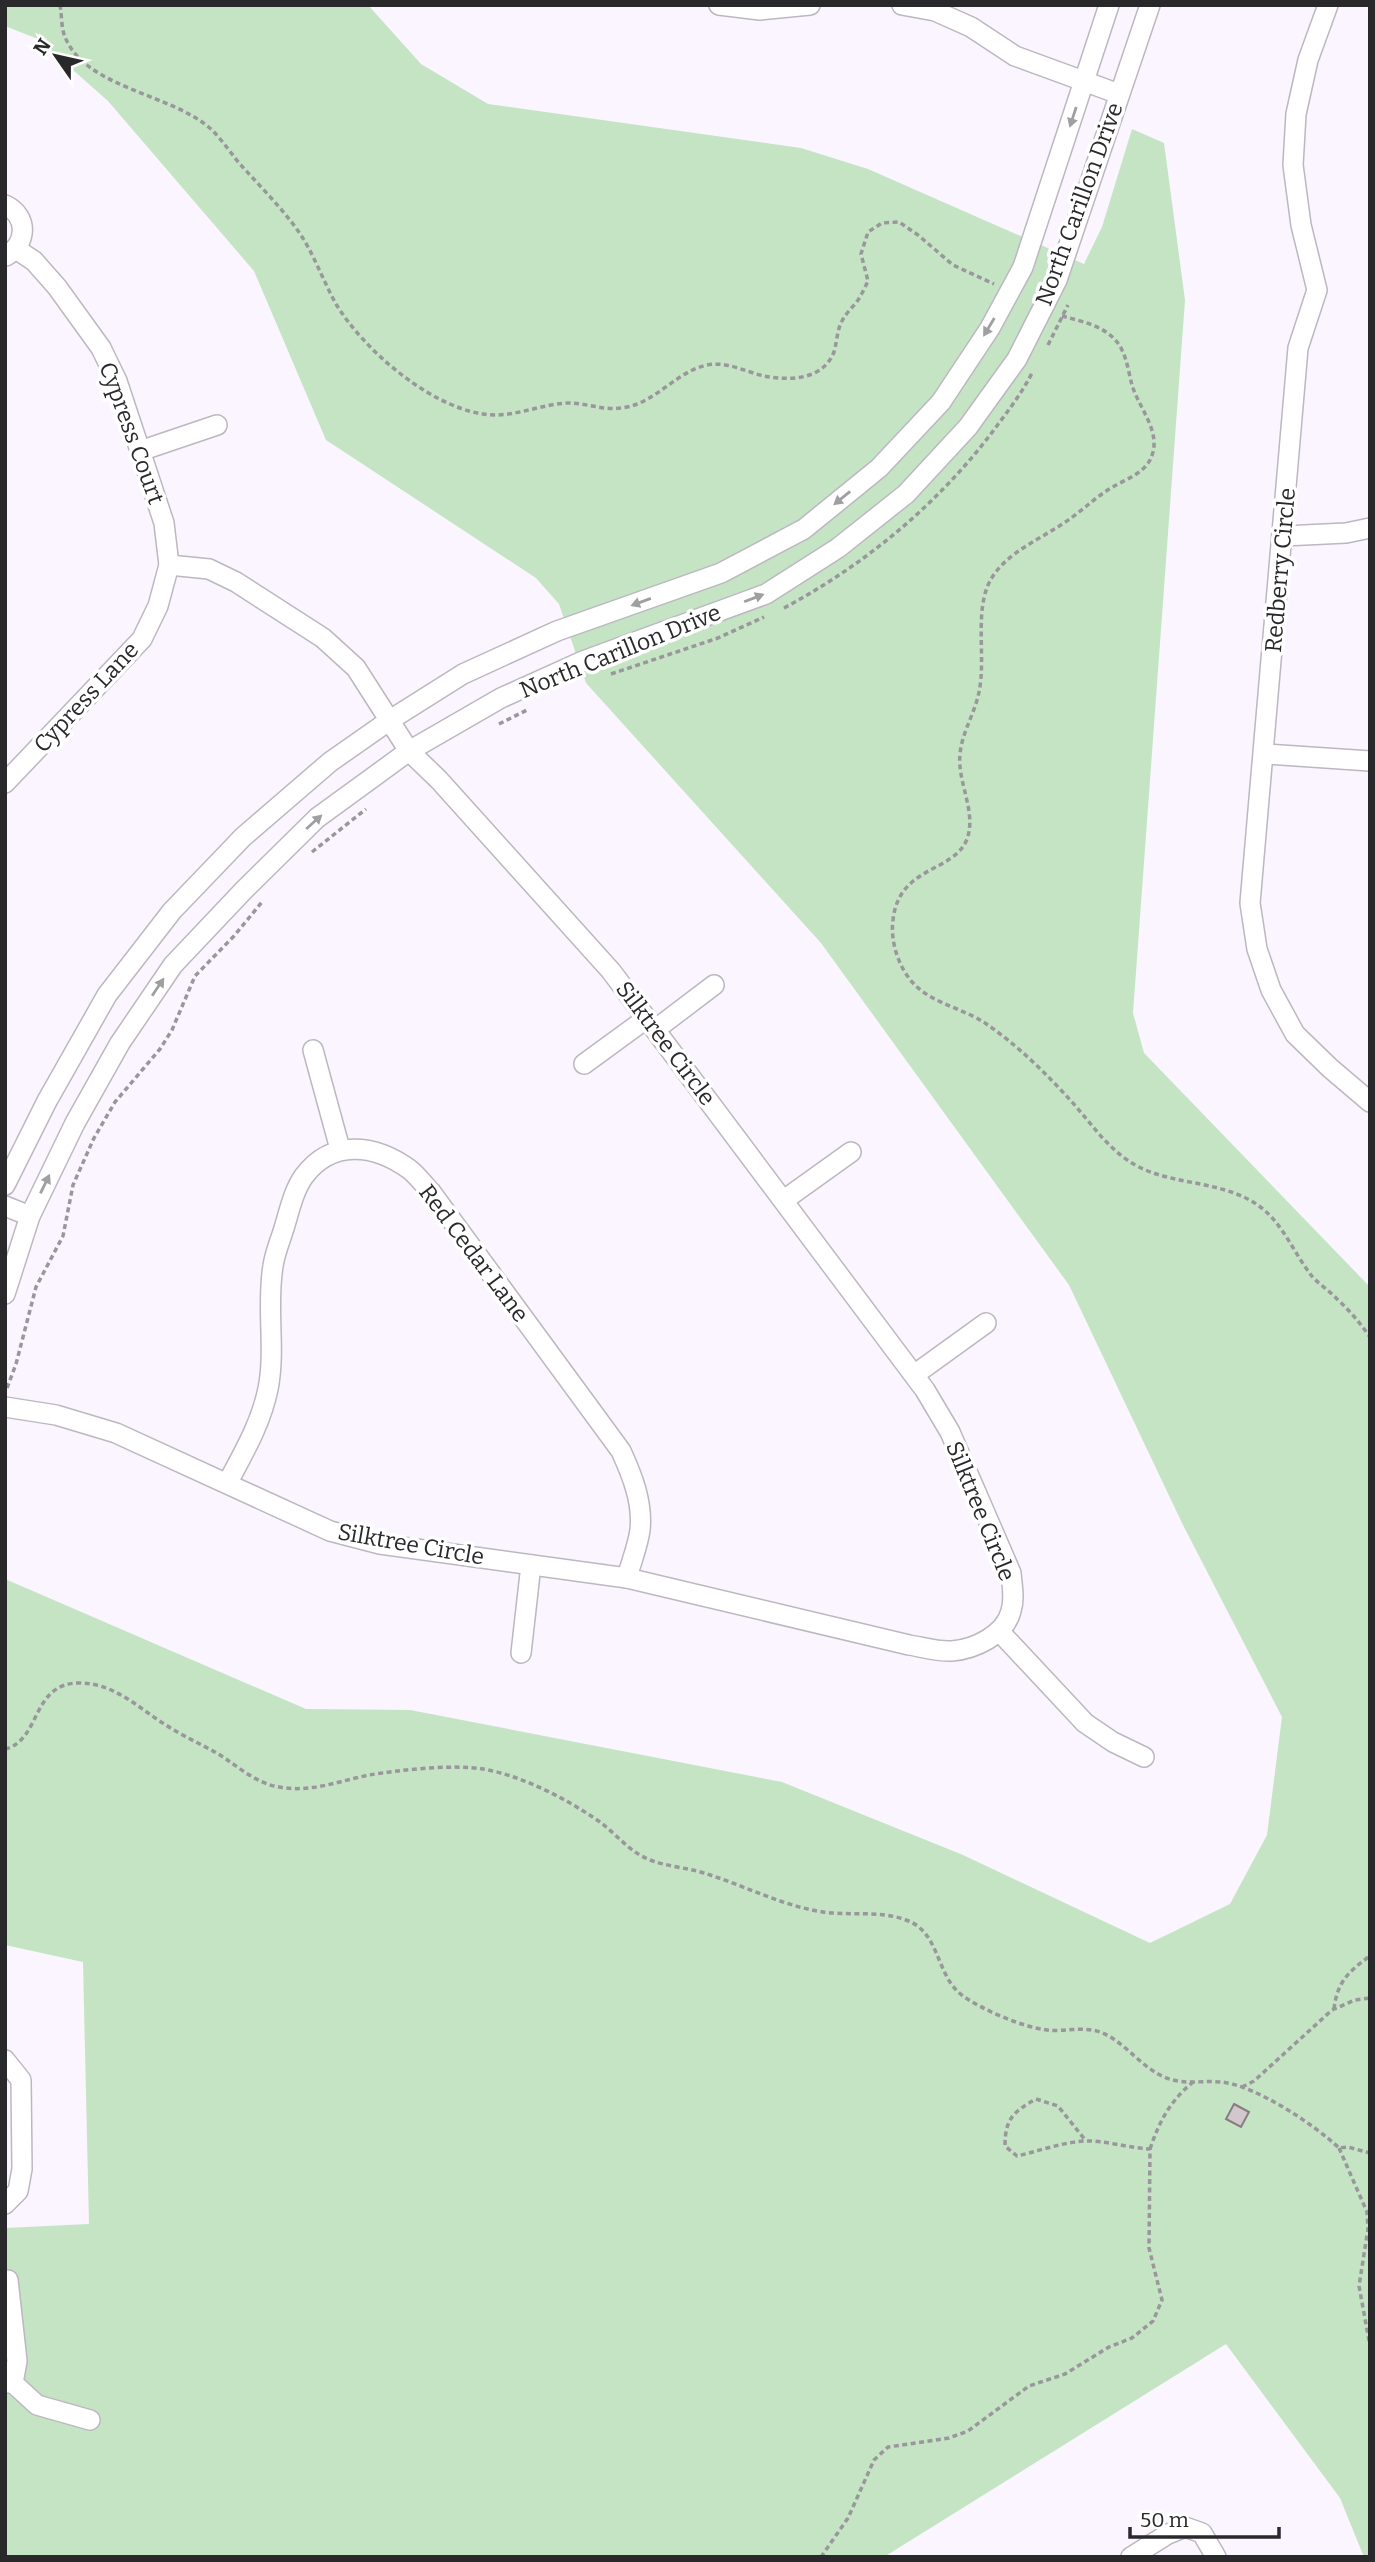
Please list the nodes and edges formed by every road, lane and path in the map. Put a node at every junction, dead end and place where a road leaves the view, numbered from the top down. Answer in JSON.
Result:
{"nodes":[{"id":1,"x":60,"y":5,"type":"edge"},
{"id":2,"x":719,"y":5,"type":"edge"},
{"id":3,"x":810,"y":5,"type":"edge"},
{"id":4,"x":902,"y":5,"type":"edge"},
{"id":5,"x":1109,"y":5,"type":"edge"},
{"id":6,"x":1150,"y":5,"type":"edge"},
{"id":7,"x":1328,"y":5,"type":"edge"},
{"id":8,"x":1084,"y":82,"type":"junction"},
{"id":9,"x":1119,"y":94,"type":"junction"},
{"id":10,"x":5,"y":205,"type":"edge"},
{"id":11,"x":11,"y":253,"type":"edge"},
{"id":12,"x":998,"y":286,"type":"dead end"},
{"id":13,"x":1056,"y":314,"type":"dead end"},
{"id":14,"x":217,"y":425,"type":"dead end"},
{"id":15,"x":140,"y":451,"type":"junction"},
{"id":16,"x":1370,"y":528,"type":"edge"},
{"id":17,"x":1284,"y":536,"type":"junction"},
{"id":18,"x":169,"y":565,"type":"junction"},
{"id":19,"x":390,"y":720,"type":"junction"},
{"id":20,"x":409,"y":751,"type":"junction"},
{"id":21,"x":1265,"y":754,"type":"junction"},
{"id":22,"x":1370,"y":761,"type":"edge"},
{"id":23,"x":5,"y":783,"type":"edge"},
{"id":24,"x":374,"y":803,"type":"dead end"},
{"id":25,"x":311,"y":854,"type":"dead end"},
{"id":26,"x":267,"y":897,"type":"dead end"},
{"id":27,"x":714,"y":985,"type":"dead end"},
{"id":28,"x":652,"y":1024,"type":"junction"},
{"id":29,"x":313,"y":1051,"type":"dead end"},
{"id":30,"x":584,"y":1064,"type":"dead end"},
{"id":31,"x":1370,"y":1102,"type":"edge"},
{"id":32,"x":340,"y":1149,"type":"junction"},
{"id":33,"x":851,"y":1152,"type":"dead end"},
{"id":34,"x":5,"y":1185,"type":"edge"},
{"id":35,"x":784,"y":1200,"type":"junction"},
{"id":36,"x":5,"y":1206,"type":"edge"},
{"id":37,"x":30,"y":1216,"type":"junction"},
{"id":38,"x":5,"y":1294,"type":"edge"},
{"id":39,"x":986,"y":1323,"type":"dead end"},
{"id":40,"x":1370,"y":1337,"type":"edge"},
{"id":41,"x":914,"y":1375,"type":"junction"},
{"id":42,"x":7,"y":1386,"type":"dead end"},
{"id":43,"x":5,"y":1407,"type":"edge"},
{"id":44,"x":228,"y":1482,"type":"junction"},
{"id":45,"x":531,"y":1565,"type":"junction"},
{"id":46,"x":627,"y":1578,"type":"junction"},
{"id":47,"x":999,"y":1631,"type":"junction"},
{"id":48,"x":521,"y":1653,"type":"dead end"},
{"id":49,"x":5,"y":1749,"type":"edge"},
{"id":50,"x":1144,"y":1757,"type":"dead end"},
{"id":51,"x":1370,"y":1956,"type":"edge"},
{"id":52,"x":1370,"y":1998,"type":"edge"},
{"id":53,"x":1334,"y":2009,"type":"junction"},
{"id":54,"x":5,"y":2060,"type":"edge"},
{"id":55,"x":1193,"y":2082,"type":"junction"},
{"id":56,"x":1241,"y":2088,"type":"junction"},
{"id":57,"x":1086,"y":2141,"type":"junction"},
{"id":58,"x":1339,"y":2148,"type":"junction"},
{"id":59,"x":1150,"y":2150,"type":"junction"},
{"id":60,"x":1370,"y":2153,"type":"edge"},
{"id":61,"x":5,"y":2204,"type":"edge"},
{"id":62,"x":8,"y":2280,"type":"dead end"},
{"id":63,"x":1370,"y":2346,"type":"edge"},
{"id":64,"x":9,"y":2383,"type":"edge"},
{"id":65,"x":90,"y":2420,"type":"dead end"},
{"id":66,"x":821,"y":2557,"type":"edge"},
{"id":67,"x":1130,"y":2557,"type":"edge"},
{"id":68,"x":1216,"y":2557,"type":"edge"}],
"edges":[{"from":1,"to":12,"type":"path"},
{"from":2,"to":3,"type":"street"},
{"from":4,"to":8,"type":"street"},
{"from":5,"to":8,"type":"street","name":"North Carillon Drive"},
{"from":6,"to":9,"type":"street","name":"North Carillon Drive"},
{"from":7,"to":17,"type":"street","name":"Redberry Circle"},
{"from":8,"to":9,"type":"street"},
{"from":8,"to":19,"type":"street","name":"North Carillon Drive","one_way":true},
{"from":20,"to":9,"type":"street","name":"North Carillon Drive","one_way":true},
{"from":10,"to":11,"type":"street","name":"Cypress Court"},
{"from":11,"to":15,"type":"street","name":"Cypress Court"},
{"from":13,"to":40,"type":"path"},
{"from":14,"to":15,"type":"street"},
{"from":15,"to":18,"type":"street","name":"Cypress Court"},
{"from":16,"to":17,"type":"street"},
{"from":17,"to":21,"type":"street","name":"Redberry Circle"},
{"from":18,"to":19,"type":"street","name":"Silktree Circle"},
{"from":18,"to":23,"type":"street","name":"Cypress Lane"},
{"from":19,"to":20,"type":"street","name":"Silktree Circle"},
{"from":19,"to":34,"type":"street","name":"North Carillon Drive"},
{"from":20,"to":28,"type":"street","name":"Silktree Circle"},
{"from":37,"to":20,"type":"street","name":"North Carillon Drive","one_way":true},
{"from":21,"to":22,"type":"street"},
{"from":21,"to":31,"type":"street","name":"Redberry Circle"},
{"from":24,"to":25,"type":"path"},
{"from":26,"to":42,"type":"path"},
{"from":27,"to":28,"type":"street"},
{"from":28,"to":30,"type":"street"},
{"from":28,"to":35,"type":"street","name":"Silktree Circle"},
{"from":29,"to":32,"type":"street"},
{"from":32,"to":44,"type":"street"},
{"from":32,"to":46,"type":"street","name":"Red Cedar Lane"},
{"from":33,"to":35,"type":"street"},
{"from":35,"to":41,"type":"street","name":"Silktree Circle"},
{"from":36,"to":37,"type":"street"},
{"from":37,"to":38,"type":"street","name":"North Carillon Drive"},
{"from":39,"to":41,"type":"street"},
{"from":41,"to":47,"type":"street","name":"Silktree Circle"},
{"from":43,"to":44,"type":"street","name":"Silktree Circle"},
{"from":44,"to":45,"type":"street","name":"Silktree Circle"},
{"from":45,"to":46,"type":"street","name":"Silktree Circle"},
{"from":45,"to":48,"type":"street"},
{"from":46,"to":47,"type":"street","name":"Silktree Circle"},
{"from":47,"to":50,"type":"street"},
{"from":49,"to":55,"type":"path"},
{"from":51,"to":53,"type":"path"},
{"from":52,"to":53,"type":"path"},
{"from":53,"to":56,"type":"path"},
{"from":54,"to":61,"type":"street"},
{"from":55,"to":56,"type":"path"},
{"from":55,"to":59,"type":"path"},
{"from":56,"to":58,"type":"path"},
{"from":57,"to":57,"type":"path"},
{"from":57,"to":59,"type":"path"},
{"from":58,"to":60,"type":"path"},
{"from":58,"to":63,"type":"path"},
{"from":59,"to":66,"type":"path"},
{"from":62,"to":64,"type":"street"},
{"from":64,"to":65,"type":"street"},
{"from":67,"to":68,"type":"street"}]}
